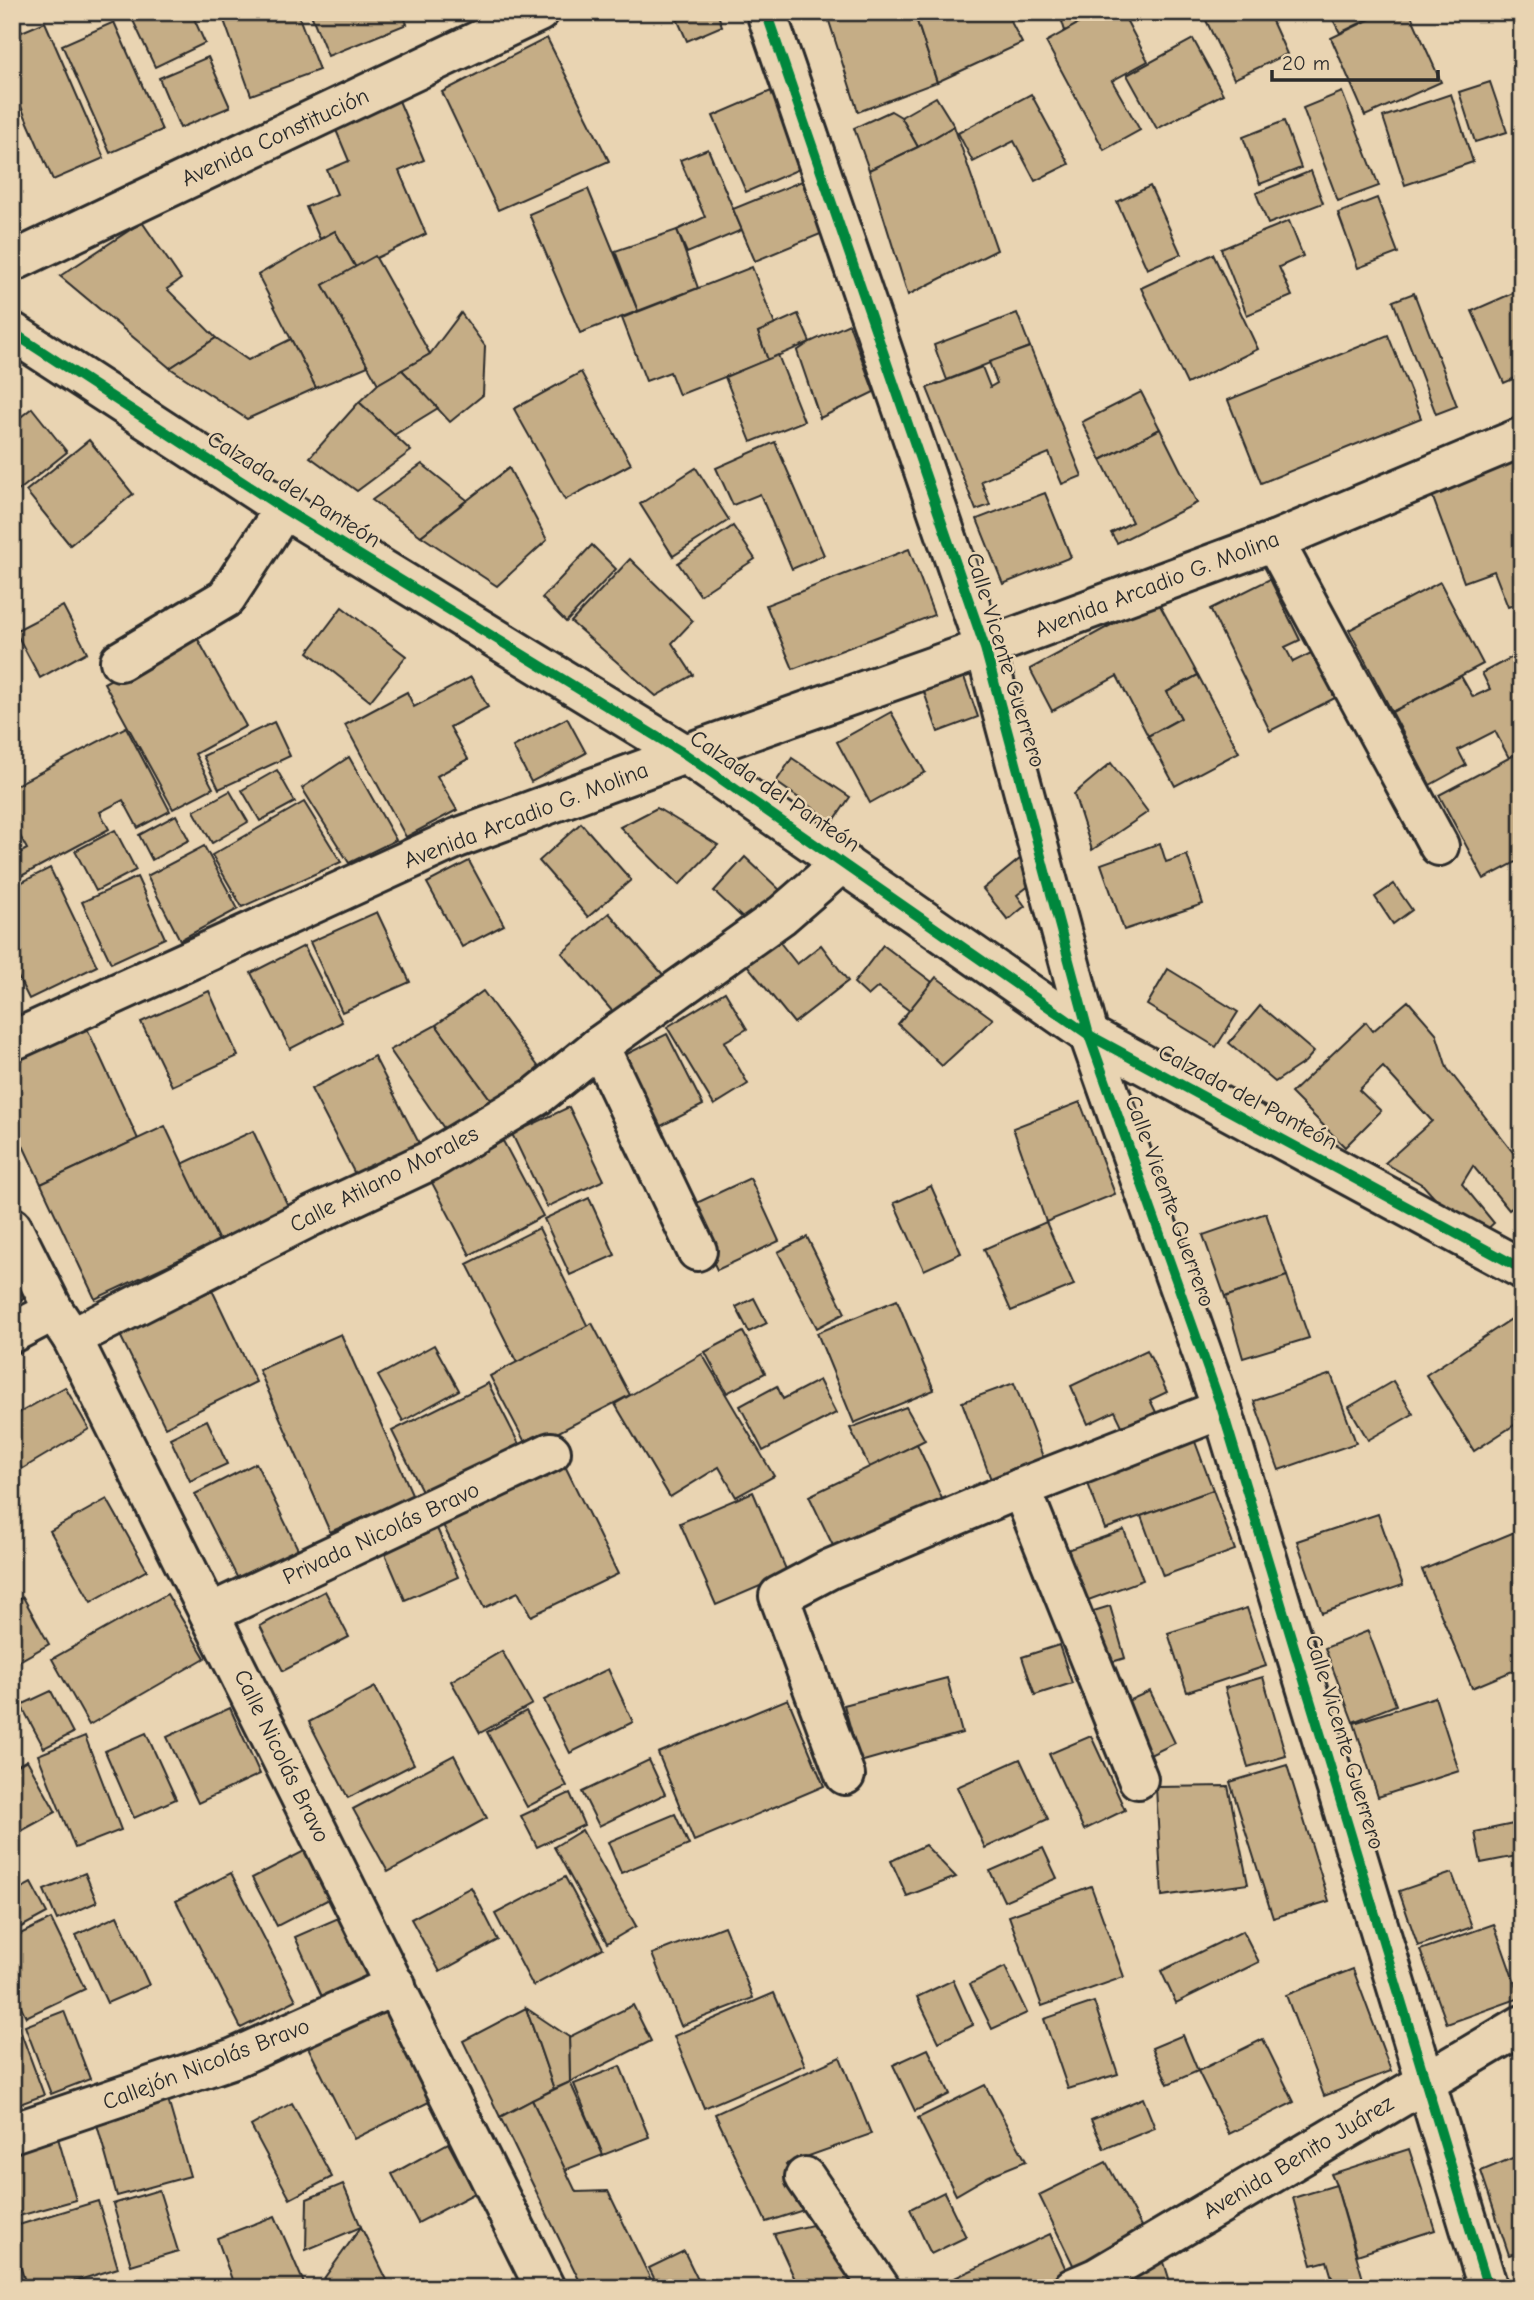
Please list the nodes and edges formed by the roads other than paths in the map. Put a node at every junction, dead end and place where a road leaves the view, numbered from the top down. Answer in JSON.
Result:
{"nodes":[{"id":1,"x":538,"y":12,"type":"edge"},
{"id":2,"x":766,"y":12,"type":"edge"},
{"id":3,"x":12,"y":262,"type":"edge"},
{"id":4,"x":12,"y":331,"type":"edge"},
{"id":5,"x":1522,"y":437,"type":"edge"},
{"id":6,"x":284,"y":509,"type":"junction"},
{"id":7,"x":1274,"y":541,"type":"junction"},
{"id":8,"x":985,"y":648,"type":"junction"},
{"id":9,"x":120,"y":662,"type":"dead end"},
{"id":10,"x":685,"y":754,"type":"junction"},
{"id":11,"x":1439,"y":846,"type":"dead end"},
{"id":12,"x":843,"y":862,"type":"junction"},
{"id":13,"x":1089,"y":1035,"type":"junction"},
{"id":14,"x":12,"y":1041,"type":"edge"},
{"id":15,"x":599,"y":1046,"type":"junction"},
{"id":16,"x":12,"y":1227,"type":"edge"},
{"id":17,"x":698,"y":1251,"type":"dead end"},
{"id":18,"x":1522,"y":1269,"type":"edge"},
{"id":19,"x":63,"y":1324,"type":"junction"},
{"id":20,"x":12,"y":1333,"type":"edge"},
{"id":21,"x":1222,"y":1409,"type":"junction"},
{"id":22,"x":551,"y":1452,"type":"dead end"},
{"id":23,"x":1021,"y":1488,"type":"junction"},
{"id":24,"x":211,"y":1613,"type":"junction"},
{"id":25,"x":845,"y":1774,"type":"dead end"},
{"id":26,"x":1138,"y":1779,"type":"dead end"},
{"id":27,"x":396,"y":1986,"type":"junction"},
{"id":28,"x":1522,"y":2025,"type":"edge"},
{"id":29,"x":1426,"y":2081,"type":"junction"},
{"id":30,"x":12,"y":2133,"type":"edge"},
{"id":31,"x":805,"y":2177,"type":"dead end"},
{"id":32,"x":545,"y":2288,"type":"edge"},
{"id":33,"x":880,"y":2288,"type":"edge"},
{"id":34,"x":1073,"y":2288,"type":"edge"},
{"id":35,"x":1488,"y":2288,"type":"edge"}],
"edges":[{"from":1,"to":3,"type":"street","name":"Avenida Constitución"},
{"from":2,"to":8,"type":"street","name":"Calle Vicente Guerrero"},
{"from":4,"to":6,"type":"street","name":"Calzada del Panteón"},
{"from":5,"to":7,"type":"street","name":"Avenida Arcadio G. Molina"},
{"from":6,"to":9,"type":"street"},
{"from":6,"to":10,"type":"street","name":"Calzada del Panteón"},
{"from":7,"to":8,"type":"street","name":"Avenida Arcadio G. Molina"},
{"from":7,"to":11,"type":"street"},
{"from":8,"to":10,"type":"street","name":"Avenida Arcadio G. Molina"},
{"from":8,"to":13,"type":"street","name":"Calle Vicente Guerrero"},
{"from":10,"to":12,"type":"street","name":"Calzada del Panteón"},
{"from":10,"to":14,"type":"street","name":"Avenida Arcadio G. Molina"},
{"from":12,"to":13,"type":"street","name":"Calzada del Panteón"},
{"from":12,"to":15,"type":"street","name":"Calle Atilano Morales"},
{"from":13,"to":18,"type":"street","name":"Calzada del Panteón"},
{"from":13,"to":21,"type":"street","name":"Calle Vicente Guerrero"},
{"from":15,"to":17,"type":"street"},
{"from":15,"to":19,"type":"street","name":"Calle Atilano Morales"},
{"from":16,"to":19,"type":"street","name":"Calle Nicolás Bravo"},
{"from":19,"to":20,"type":"street","name":"Calle Atilano Morales"},
{"from":19,"to":24,"type":"street","name":"Calle Nicolás Bravo"},
{"from":21,"to":23,"type":"street"},
{"from":21,"to":29,"type":"street","name":"Calle Vicente Guerrero"},
{"from":22,"to":24,"type":"street","name":"Privada Nicolás Bravo"},
{"from":23,"to":25,"type":"street"},
{"from":23,"to":26,"type":"street"},
{"from":24,"to":27,"type":"street","name":"Calle Nicolás Bravo"},
{"from":27,"to":30,"type":"street","name":"Callejón Nicolás Bravo"},
{"from":27,"to":32,"type":"street","name":"Calle Nicolás Bravo"},
{"from":28,"to":29,"type":"street","name":"Avenida Benito Juárez"},
{"from":29,"to":34,"type":"street","name":"Avenida Benito Juárez"},
{"from":29,"to":35,"type":"street","name":"Calle Vicente Guerrero"},
{"from":31,"to":33,"type":"street"}]}
